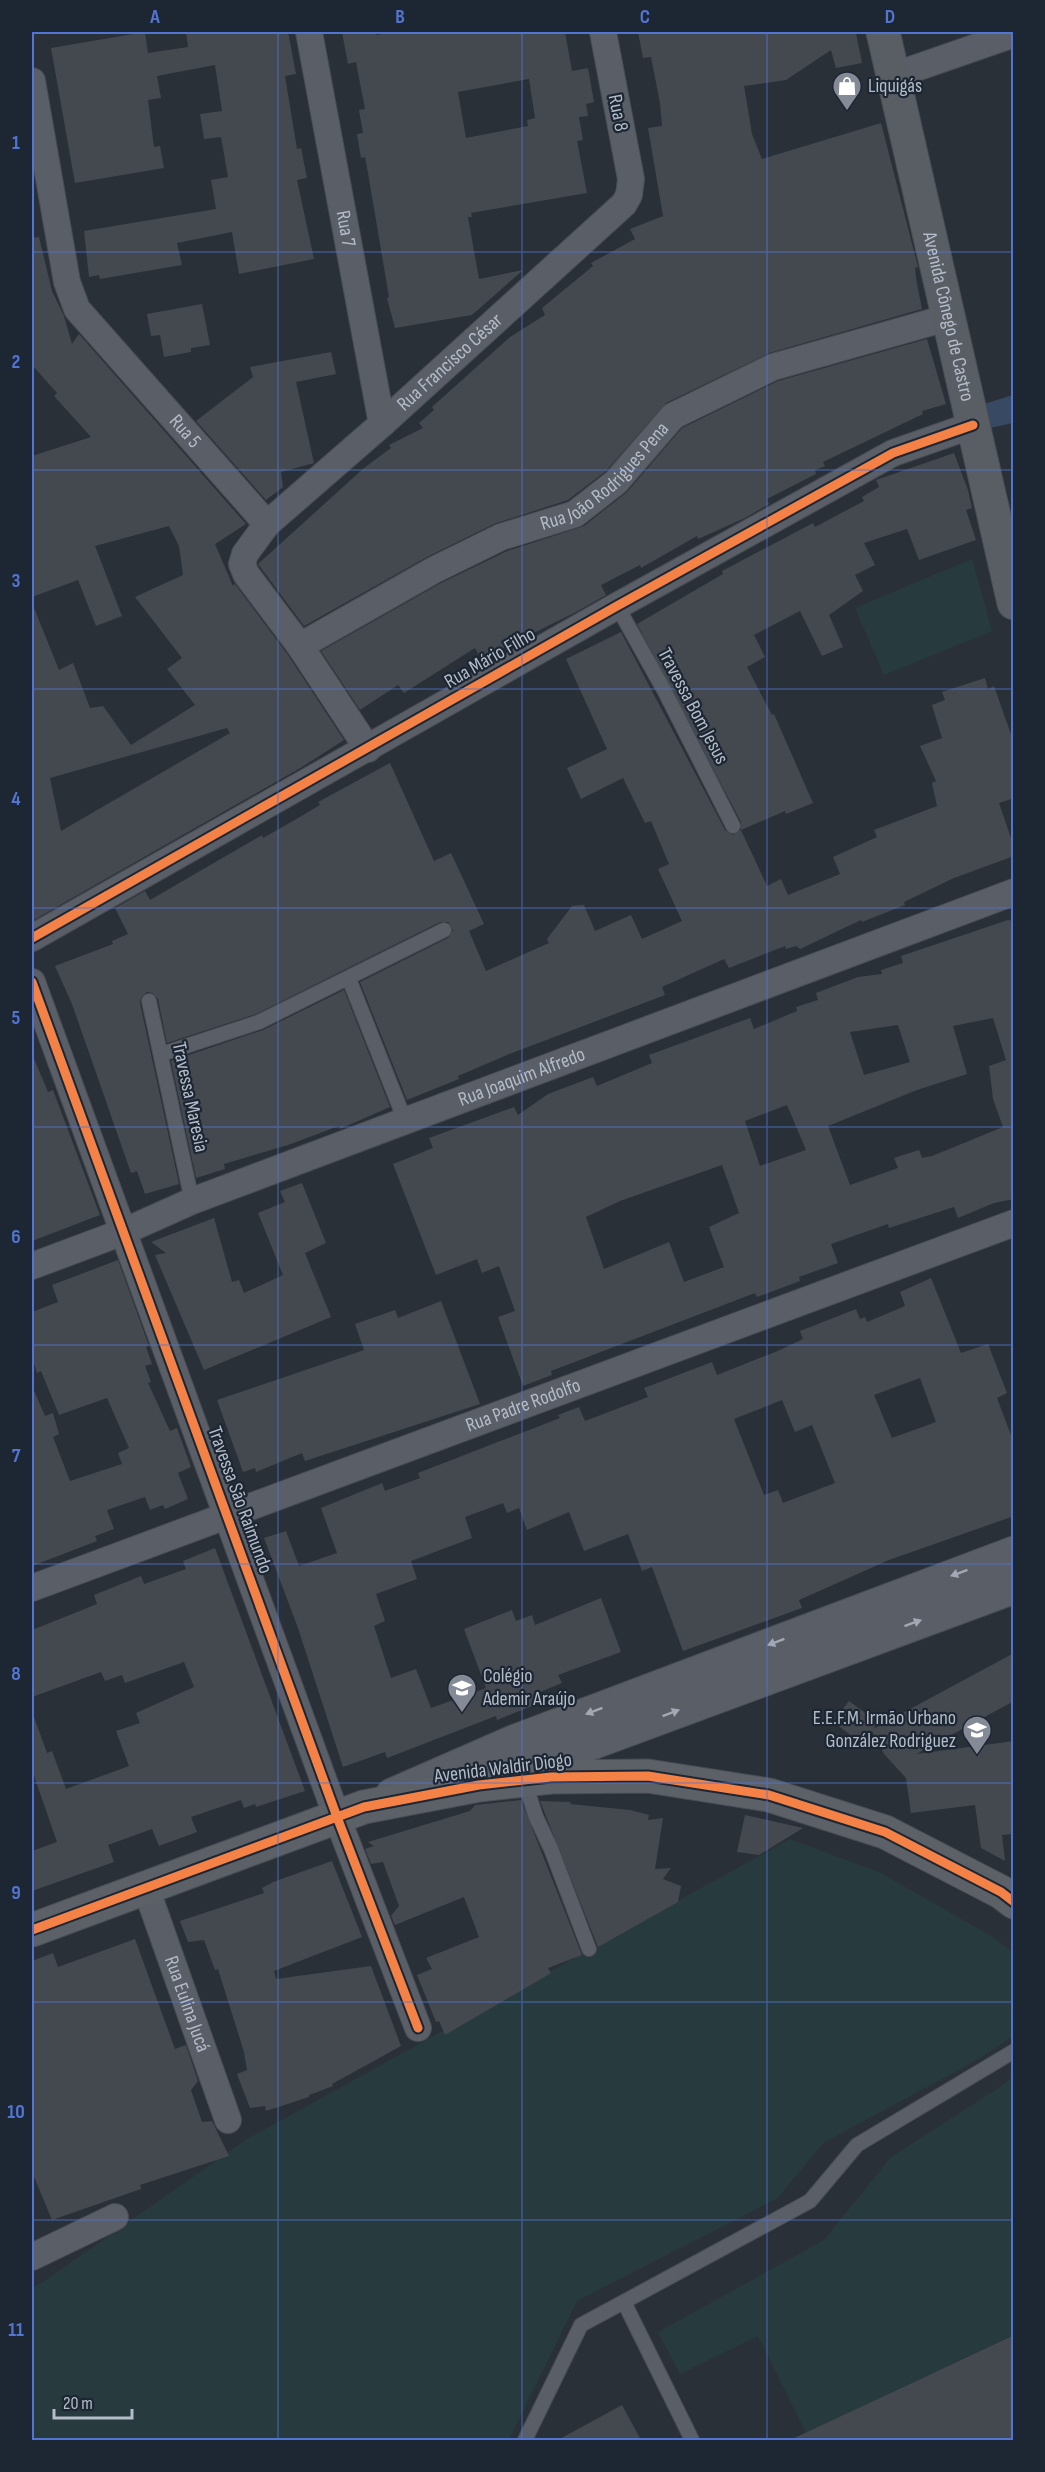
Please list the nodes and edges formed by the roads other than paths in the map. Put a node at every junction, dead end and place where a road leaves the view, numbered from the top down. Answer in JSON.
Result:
{"nodes":[{"id":1,"x":309,"y":32,"type":"edge"},
{"id":2,"x":603,"y":32,"type":"edge"},
{"id":3,"x":883,"y":32,"type":"edge"},
{"id":4,"x":1014,"y":34,"type":"edge"},
{"id":5,"x":893,"y":76,"type":"junction"},
{"id":6,"x":32,"y":81,"type":"edge"},
{"id":7,"x":628,"y":195,"type":"joint"},
{"id":8,"x":950,"y":317,"type":"junction"},
{"id":9,"x":382,"y":424,"type":"junction"},
{"id":10,"x":973,"y":425,"type":"junction"},
{"id":11,"x":267,"y":524,"type":"junction"},
{"id":12,"x":1012,"y":588,"type":"edge"},
{"id":13,"x":617,"y":606,"type":"junction"},
{"id":14,"x":300,"y":646,"type":"junction"},
{"id":15,"x":368,"y":749,"type":"junction"},
{"id":16,"x":733,"y":826,"type":"dead end"},
{"id":17,"x":1014,"y":892,"type":"edge"},
{"id":18,"x":444,"y":930,"type":"dead end"},
{"id":19,"x":32,"y":938,"type":"edge"},
{"id":20,"x":349,"y":979,"type":"junction"},
{"id":21,"x":32,"y":982,"type":"edge"},
{"id":22,"x":149,"y":1001,"type":"dead end"},
{"id":23,"x":162,"y":1054,"type":"junction"},
{"id":24,"x":406,"y":1123,"type":"junction"},
{"id":25,"x":192,"y":1201,"type":"junction"},
{"id":26,"x":1014,"y":1223,"type":"edge"},
{"id":27,"x":123,"y":1232,"type":"junction"},
{"id":28,"x":32,"y":1266,"type":"edge"},
{"id":29,"x":226,"y":1516,"type":"junction"},
{"id":30,"x":1014,"y":1553,"type":"edge"},
{"id":31,"x":32,"y":1587,"type":"edge"},
{"id":32,"x":1014,"y":1587,"type":"edge"},
{"id":33,"x":870,"y":1622,"type":"junction"},
{"id":34,"x":524,"y":1780,"type":"junction"},
{"id":35,"x":479,"y":1785,"type":"junction"},
{"id":36,"x":351,"y":1812,"type":"junction"},
{"id":37,"x":146,"y":1888,"type":"junction"},
{"id":38,"x":1014,"y":1902,"type":"edge"},
{"id":39,"x":32,"y":1929,"type":"edge"},
{"id":40,"x":589,"y":1949,"type":"dead end"},
{"id":41,"x":418,"y":2028,"type":"dead end"},
{"id":42,"x":1014,"y":2051,"type":"edge"},
{"id":43,"x":228,"y":2120,"type":"dead end"},
{"id":44,"x":115,"y":2217,"type":"dead end"},
{"id":45,"x":32,"y":2257,"type":"edge"},
{"id":46,"x":624,"y":2302,"type":"junction"},
{"id":47,"x":525,"y":2440,"type":"edge"},
{"id":48,"x":692,"y":2440,"type":"edge"}],
"edges":[{"from":1,"to":9,"type":"street","name":"Rua 7"},
{"from":2,"to":7,"type":"street","name":"Rua 8"},
{"from":3,"to":5,"type":"main road","name":"Avenida Cônego de Castro"},
{"from":4,"to":5,"type":"street"},
{"from":5,"to":8,"type":"main road","name":"Avenida Cônego de Castro"},
{"from":6,"to":11,"type":"street","name":"Rua 5"},
{"from":7,"to":9,"type":"street","name":"Rua Francisco César"},
{"from":8,"to":10,"type":"main road","name":"Avenida Cônego de Castro"},
{"from":8,"to":14,"type":"street","name":"Rua João Rodrigues Pena"},
{"from":9,"to":11,"type":"street","name":"Rua Francisco César"},
{"from":10,"to":12,"type":"main road","name":"Avenida Cônego de Castro"},
{"from":10,"to":13,"type":"street","name":"Rua Mário Filho"},
{"from":11,"to":14,"type":"street"},
{"from":13,"to":15,"type":"street","name":"Rua Mário Filho"},
{"from":13,"to":16,"type":"lane","name":"Travessa Bom Jesus"},
{"from":14,"to":15,"type":"street"},
{"from":15,"to":19,"type":"street","name":"Rua Mário Filho"},
{"from":17,"to":24,"type":"street","name":"Rua Joaquim Alfredo"},
{"from":18,"to":20,"type":"lane"},
{"from":20,"to":23,"type":"lane"},
{"from":20,"to":24,"type":"lane"},
{"from":21,"to":27,"type":"street","name":"Travessa São Raimundo"},
{"from":22,"to":23,"type":"lane","name":"Travessa Maresia"},
{"from":23,"to":25,"type":"lane","name":"Travessa Maresia"},
{"from":24,"to":25,"type":"street","name":"Rua Joaquim Alfredo"},
{"from":25,"to":27,"type":"street","name":"Rua Joaquim Alfredo"},
{"from":26,"to":29,"type":"street","name":"Rua Padre Rodolfo"},
{"from":27,"to":28,"type":"street","name":"Rua Joaquim Alfredo"},
{"from":27,"to":29,"type":"street","name":"Travessa São Raimundo"},
{"from":29,"to":31,"type":"street","name":"Rua Padre Rodolfo"},
{"from":29,"to":36,"type":"street","name":"Travessa São Raimundo"},
{"from":30,"to":33,"type":"street","name":"Avenida Waldir Diogo","one_way":true},
{"from":33,"to":32,"type":"street","name":"Avenida Waldir Diogo","one_way":true},
{"from":35,"to":33,"type":"street","name":"Avenida Waldir Diogo","one_way":true},
{"from":33,"to":36,"type":"street","name":"Avenida Waldir Diogo","one_way":true},
{"from":34,"to":35,"type":"main road","name":"Avenida Waldir Diogo"},
{"from":34,"to":38,"type":"main road","name":"Avenida Waldir Diogo"},
{"from":34,"to":40,"type":"lane"},
{"from":35,"to":36,"type":"main road","name":"Avenida Waldir Diogo"},
{"from":36,"to":37,"type":"main road","name":"Avenida Waldir Diogo"},
{"from":36,"to":41,"type":"street","name":"Travessa São Raimundo"},
{"from":37,"to":39,"type":"main road","name":"Avenida Waldir Diogo"},
{"from":37,"to":43,"type":"street","name":"Rua Eulina Jucá"},
{"from":42,"to":46,"type":"lane"},
{"from":44,"to":45,"type":"street"},
{"from":46,"to":47,"type":"lane"},
{"from":46,"to":48,"type":"lane"}]}
